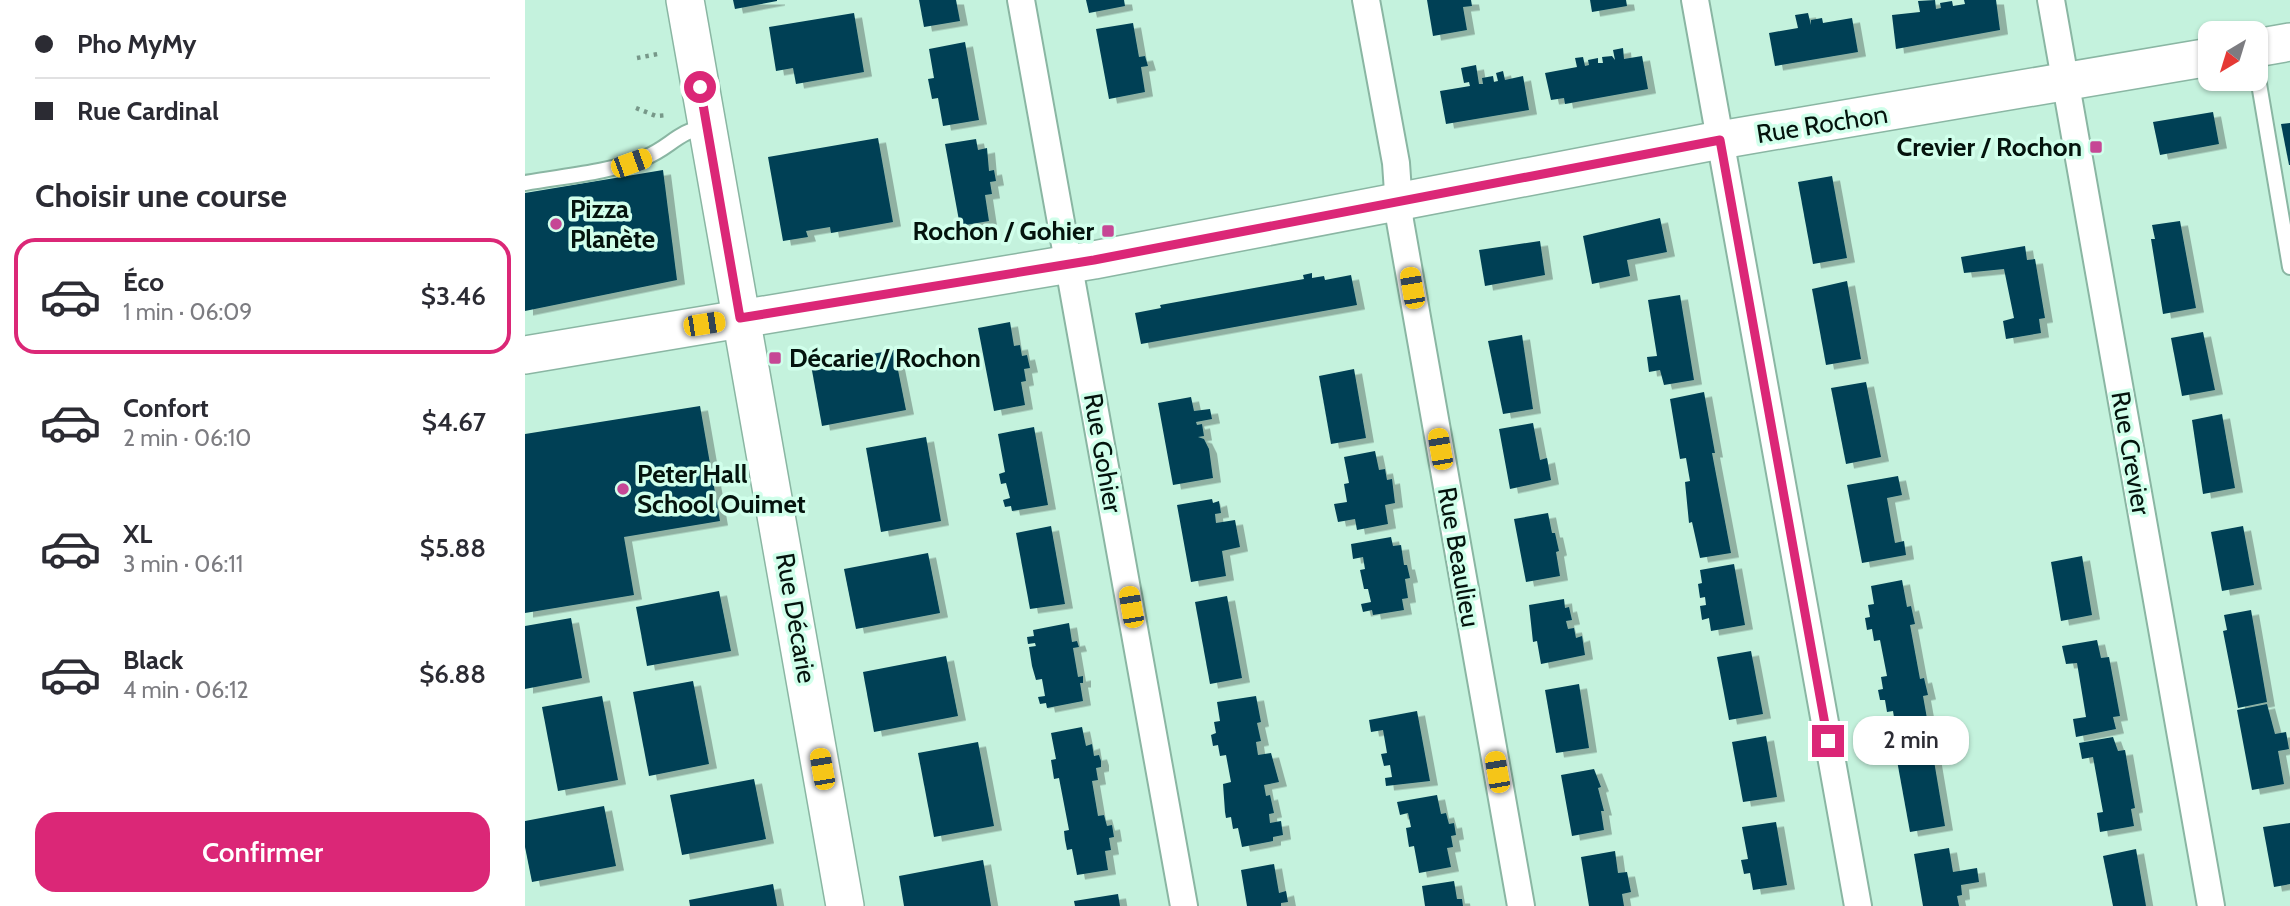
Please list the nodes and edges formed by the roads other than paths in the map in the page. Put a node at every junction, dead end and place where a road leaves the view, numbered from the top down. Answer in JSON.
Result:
{"nodes":[{"id":1,"x":685,"y":0,"type":"edge"},
{"id":2,"x":1021,"y":0,"type":"edge"},
{"id":3,"x":1366,"y":0,"type":"edge"},
{"id":4,"x":1695,"y":0,"type":"edge"},
{"id":5,"x":2051,"y":0,"type":"edge"},
{"id":6,"x":2290,"y":42,"type":"edge"},
{"id":7,"x":2268,"y":46,"type":"edge"},
{"id":8,"x":2198,"y":59,"type":"edge"},
{"id":9,"x":2067,"y":83,"type":"junction"},
{"id":10,"x":2260,"y":91,"type":"edge"},
{"id":11,"x":707,"y":126,"type":"junction"},
{"id":12,"x":1720,"y":140,"type":"junction"},
{"id":13,"x":525,"y":183,"type":"edge"},
{"id":14,"x":1398,"y":200,"type":"junction"},
{"id":15,"x":1069,"y":264,"type":"junction"},
{"id":16,"x":2290,"y":267,"type":"edge"},
{"id":17,"x":740,"y":318,"type":"junction"},
{"id":18,"x":525,"y":355,"type":"edge"},
{"id":19,"x":845,"y":906,"type":"edge"},
{"id":20,"x":1184,"y":906,"type":"edge"},
{"id":21,"x":1521,"y":906,"type":"edge"},
{"id":22,"x":1858,"y":906,"type":"edge"},
{"id":23,"x":2210,"y":906,"type":"edge"}],
"edges":[{"from":1,"to":11,"type":"street","name":"Rue Décarie"},
{"from":2,"to":15,"type":"street","name":"Rue Gohier"},
{"from":3,"to":14,"type":"street","name":"Rue Beaulieu"},
{"from":4,"to":12,"type":"street"},
{"from":5,"to":9,"type":"street","name":"Rue Crevier"},
{"from":6,"to":7,"type":"street"},
{"from":8,"to":9,"type":"street","name":"Rue Rochon"},
{"from":9,"to":12,"type":"street","name":"Rue Rochon"},
{"from":9,"to":23,"type":"street","name":"Rue Crevier"},
{"from":10,"to":16,"type":"lane"},
{"from":11,"to":13,"type":"lane"},
{"from":11,"to":17,"type":"street","name":"Rue Décarie"},
{"from":12,"to":14,"type":"street","name":"Rue Rochon"},
{"from":12,"to":22,"type":"street"},
{"from":14,"to":15,"type":"street","name":"Rue Rochon"},
{"from":14,"to":21,"type":"street","name":"Rue Beaulieu"},
{"from":15,"to":17,"type":"street","name":"Rue Rochon"},
{"from":15,"to":20,"type":"street","name":"Rue Gohier"},
{"from":17,"to":18,"type":"street","name":"Rue Rochon"},
{"from":17,"to":19,"type":"street","name":"Rue Décarie"}]}
